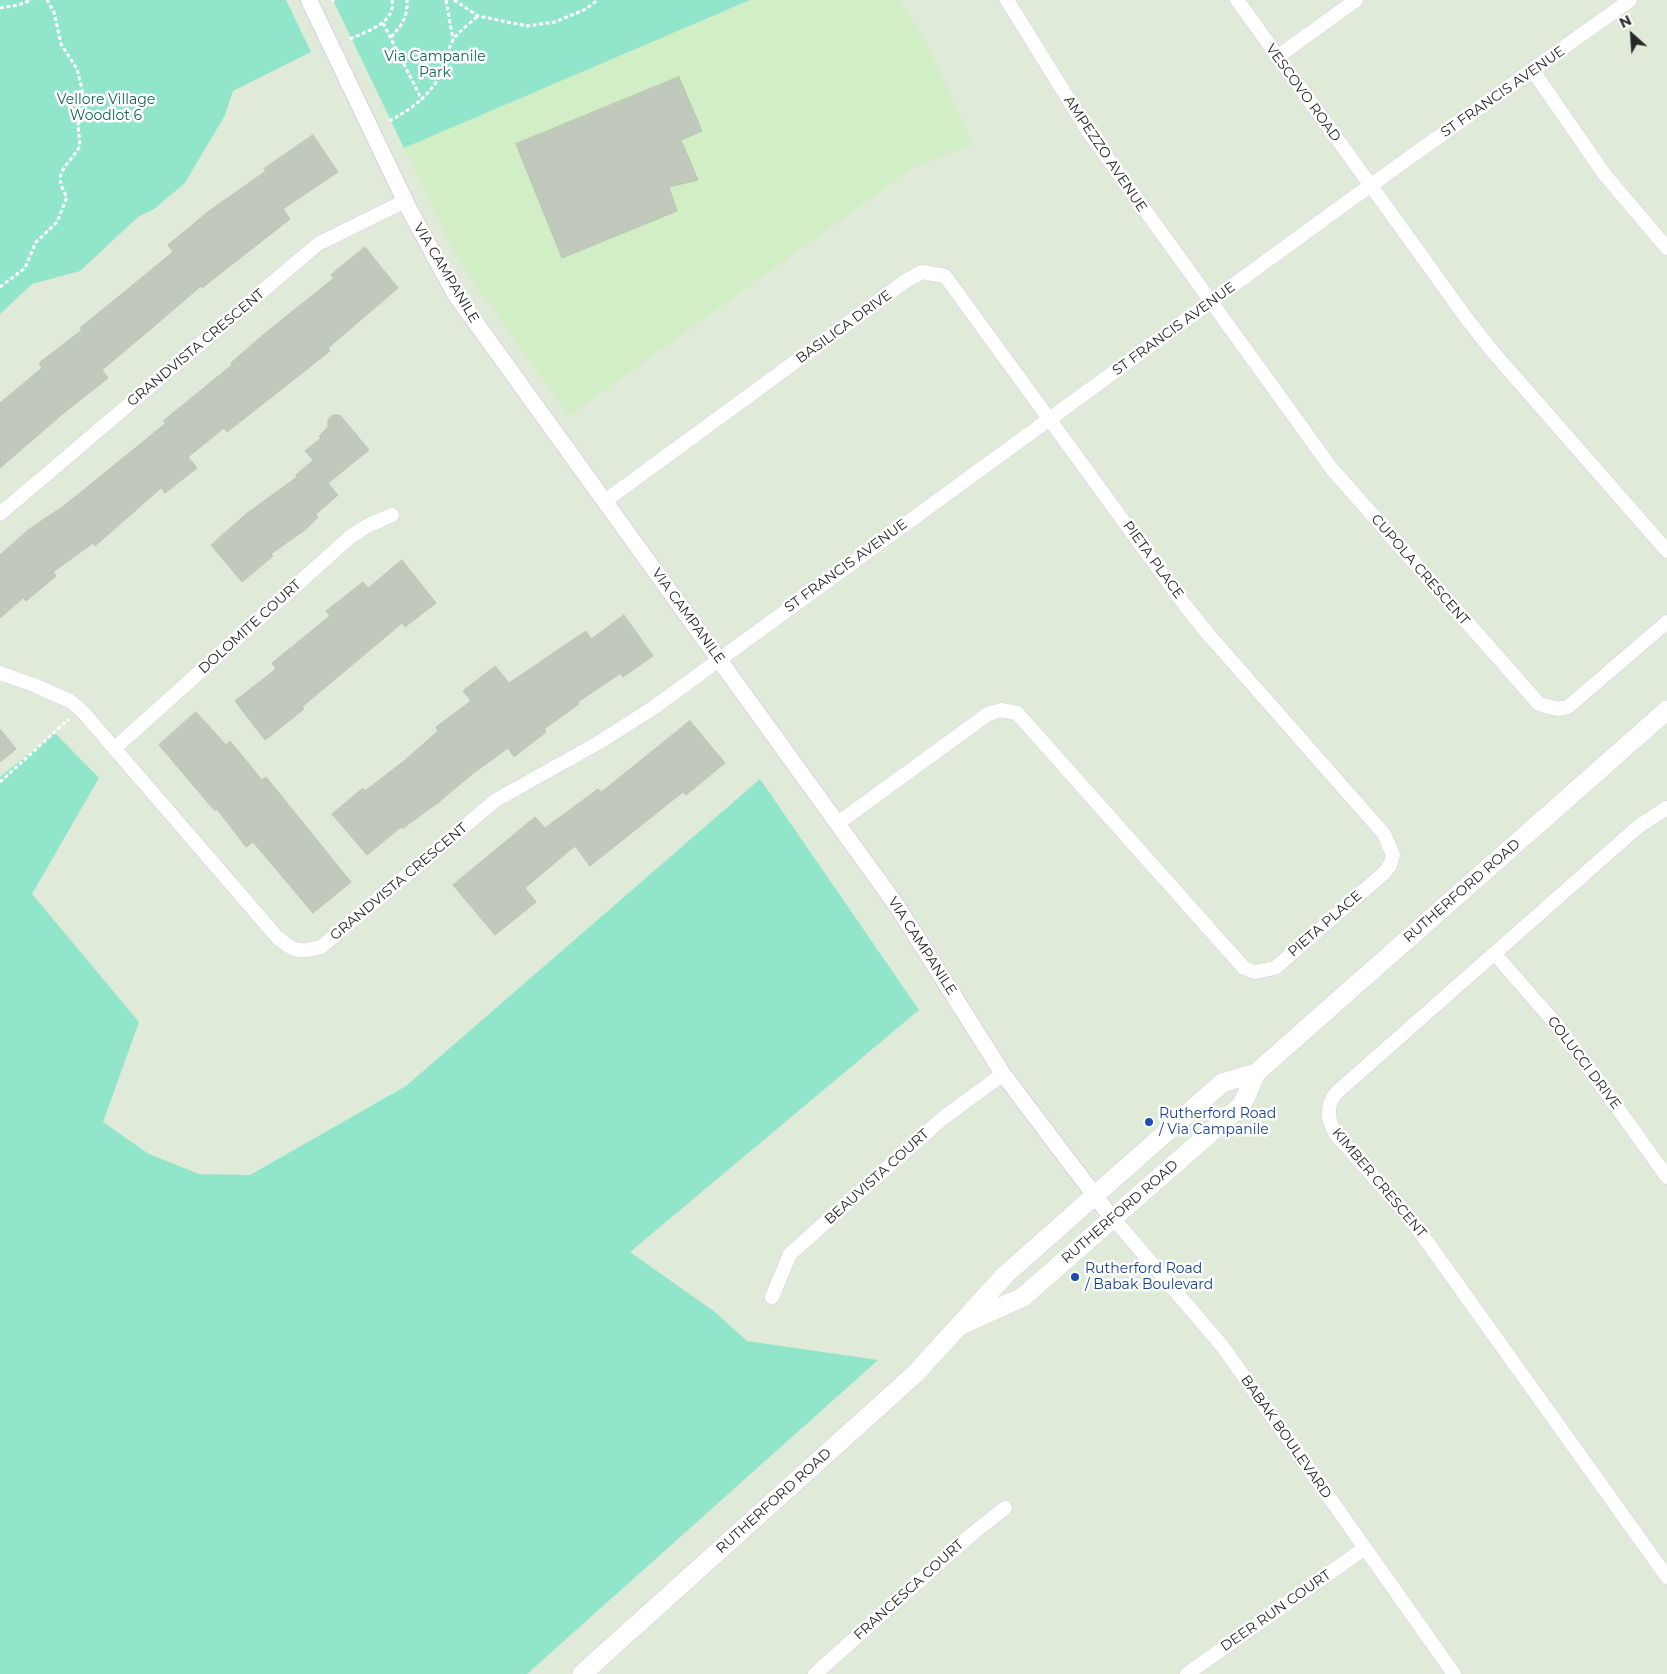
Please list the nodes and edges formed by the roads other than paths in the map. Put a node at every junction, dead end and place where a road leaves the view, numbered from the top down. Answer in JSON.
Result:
{"nodes":[{"id":1,"x":309,"y":0,"type":"edge"},
{"id":2,"x":1007,"y":0,"type":"edge"},
{"id":3,"x":1237,"y":0,"type":"edge"},
{"id":4,"x":1356,"y":0,"type":"edge"},
{"id":5,"x":1630,"y":0,"type":"edge"},
{"id":6,"x":1278,"y":57,"type":"junction"},
{"id":7,"x":1533,"y":71,"type":"junction"},
{"id":8,"x":1370,"y":186,"type":"junction"},
{"id":9,"x":405,"y":201,"type":"junction"},
{"id":10,"x":1667,"y":248,"type":"edge"},
{"id":11,"x":1211,"y":302,"type":"junction"},
{"id":12,"x":1050,"y":418,"type":"junction"},
{"id":13,"x":605,"y":501,"type":"junction"},
{"id":14,"x":0,"y":514,"type":"edge"},
{"id":15,"x":392,"y":515,"type":"dead end"},
{"id":16,"x":1667,"y":551,"type":"edge"},
{"id":17,"x":1667,"y":622,"type":"edge"},
{"id":18,"x":719,"y":659,"type":"junction"},
{"id":19,"x":0,"y":673,"type":"edge"},
{"id":20,"x":1667,"y":710,"type":"edge"},
{"id":21,"x":115,"y":748,"type":"junction"},
{"id":22,"x":1667,"y":808,"type":"edge"},
{"id":23,"x":838,"y":823,"type":"junction"},
{"id":24,"x":1495,"y":954,"type":"junction"},
{"id":25,"x":1256,"y":1073,"type":"junction"},
{"id":26,"x":1003,"y":1074,"type":"junction"},
{"id":27,"x":1667,"y":1177,"type":"edge"},
{"id":28,"x":1104,"y":1208,"type":"junction"},
{"id":29,"x":772,"y":1297,"type":"dead end"},
{"id":30,"x":961,"y":1325,"type":"junction"},
{"id":31,"x":1005,"y":1508,"type":"dead end"},
{"id":32,"x":1365,"y":1548,"type":"junction"},
{"id":33,"x":1667,"y":1577,"type":"edge"},
{"id":34,"x":582,"y":1674,"type":"edge"},
{"id":35,"x":814,"y":1674,"type":"edge"},
{"id":36,"x":1187,"y":1674,"type":"edge"},
{"id":37,"x":1454,"y":1674,"type":"edge"}],
"edges":[{"from":1,"to":9,"type":"street","name":"VIA CAMPANILE"},
{"from":2,"to":11,"type":"street","name":"AMPEZZO AVENUE"},
{"from":3,"to":6,"type":"street","name":"VESCOVO ROAD"},
{"from":4,"to":6,"type":"street"},
{"from":5,"to":7,"type":"street","name":"ST FRANCIS AVENUE"},
{"from":6,"to":8,"type":"street","name":"VESCOVO ROAD"},
{"from":7,"to":8,"type":"street","name":"ST FRANCIS AVENUE"},
{"from":7,"to":10,"type":"street"},
{"from":8,"to":11,"type":"street","name":"ST FRANCIS AVENUE"},
{"from":8,"to":16,"type":"street"},
{"from":9,"to":13,"type":"street","name":"VIA CAMPANILE"},
{"from":9,"to":14,"type":"street","name":"GRANDVISTA CRESCENT"},
{"from":11,"to":12,"type":"street","name":"ST FRANCIS AVENUE"},
{"from":11,"to":17,"type":"street","name":"CUPOLA CRESCENT"},
{"from":12,"to":13,"type":"street","name":"BASILICA DRIVE"},
{"from":12,"to":18,"type":"street","name":"ST FRANCIS AVENUE"},
{"from":12,"to":23,"type":"street","name":"PIETA PLACE"},
{"from":13,"to":18,"type":"street","name":"VIA CAMPANILE"},
{"from":15,"to":21,"type":"street","name":"DOLOMITE COURT"},
{"from":18,"to":21,"type":"street","name":"GRANDVISTA CRESCENT"},
{"from":18,"to":23,"type":"street","name":"VIA CAMPANILE"},
{"from":19,"to":21,"type":"street","name":"GRANDVISTA CRESCENT"},
{"from":20,"to":25,"type":"main road","name":"RUTHERFORD ROAD"},
{"from":22,"to":24,"type":"street","name":"KIMBER CRESCENT"},
{"from":23,"to":26,"type":"street","name":"VIA CAMPANILE"},
{"from":24,"to":27,"type":"street","name":"COLUCCI DRIVE"},
{"from":24,"to":33,"type":"street","name":"KIMBER CRESCENT"},
{"from":25,"to":28,"type":"main road","name":"RUTHERFORD ROAD"},
{"from":25,"to":28,"type":"main road","name":"RUTHERFORD ROAD"},
{"from":26,"to":28,"type":"street","name":"VIA CAMPANILE"},
{"from":26,"to":29,"type":"street","name":"BEAUVISTA COURT"},
{"from":28,"to":30,"type":"main road","name":"RUTHERFORD ROAD"},
{"from":28,"to":30,"type":"main road","name":"RUTHERFORD ROAD"},
{"from":28,"to":32,"type":"street","name":"BABAK BOULEVARD"},
{"from":30,"to":34,"type":"main road","name":"RUTHERFORD ROAD"},
{"from":31,"to":35,"type":"street","name":"FRANCESCA COURT"},
{"from":32,"to":36,"type":"street","name":"DEER RUN COURT"},
{"from":32,"to":37,"type":"street","name":"BABAK BOULEVARD"}]}
